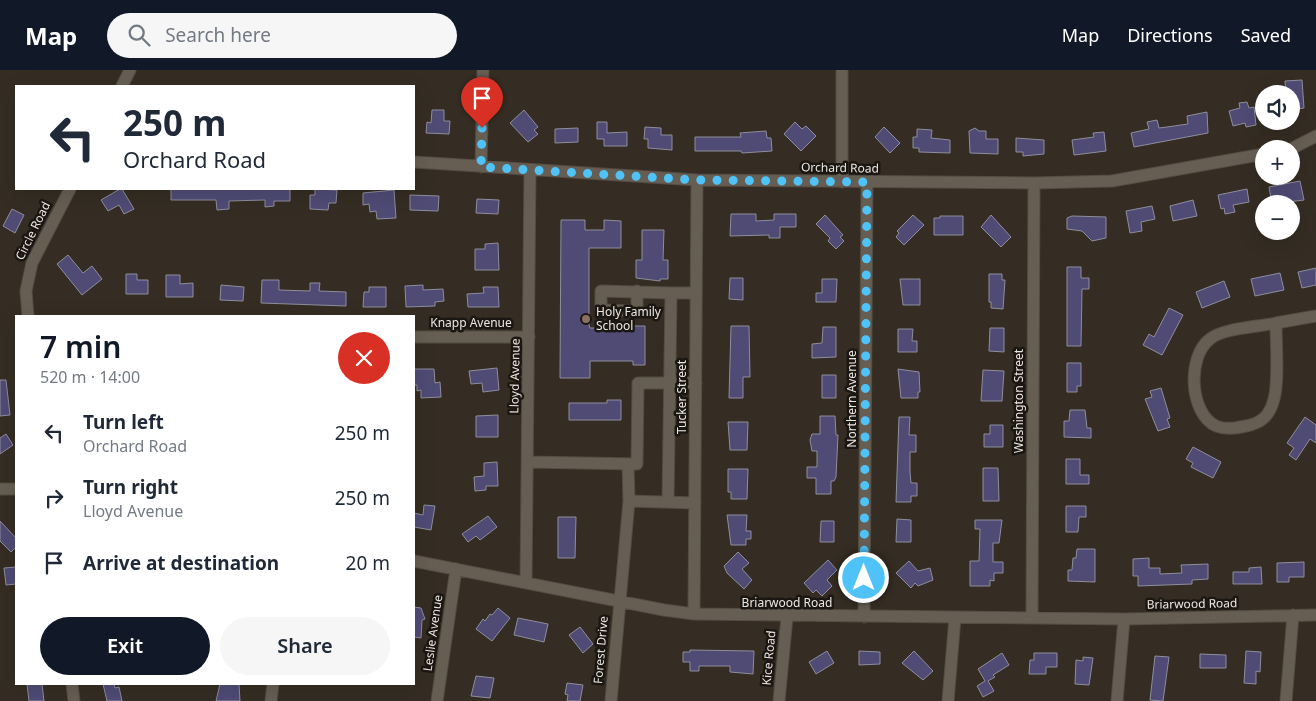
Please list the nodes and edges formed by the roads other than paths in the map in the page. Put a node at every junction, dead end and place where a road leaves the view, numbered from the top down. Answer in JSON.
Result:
{"nodes":[{"id":1,"x":130,"y":70,"type":"edge"},
{"id":2,"x":482,"y":70,"type":"edge"},
{"id":3,"x":842,"y":70,"type":"edge"},
{"id":4,"x":122,"y":85,"type":"edge"},
{"id":5,"x":1316,"y":136,"type":"edge"},
{"id":6,"x":1300,"y":144,"type":"edge"},
{"id":7,"x":1255,"y":156,"type":"edge"},
{"id":8,"x":415,"y":162,"type":"edge"},
{"id":9,"x":481,"y":167,"type":"junction"},
{"id":10,"x":530,"y":170,"type":"junction"},
{"id":11,"x":697,"y":180,"type":"junction"},
{"id":12,"x":842,"y":182,"type":"junction"},
{"id":13,"x":867,"y":182,"type":"junction"},
{"id":14,"x":1034,"y":183,"type":"junction"},
{"id":15,"x":69,"y":190,"type":"edge"},
{"id":16,"x":637,"y":292,"type":"dead end"},
{"id":17,"x":672,"y":293,"type":"junction"},
{"id":18,"x":696,"y":293,"type":"junction"},
{"id":19,"x":28,"y":315,"type":"edge"},
{"id":20,"x":1316,"y":316,"type":"edge"},
{"id":21,"x":1276,"y":323,"type":"junction"},
{"id":22,"x":415,"y":337,"type":"edge"},
{"id":23,"x":529,"y":337,"type":"junction"},
{"id":24,"x":670,"y":383,"type":"junction"},
{"id":25,"x":696,"y":383,"type":"junction"},
{"id":26,"x":528,"y":462,"type":"junction"},
{"id":27,"x":628,"y":464,"type":"junction"},
{"id":28,"x":0,"y":489,"type":"edge"},
{"id":29,"x":15,"y":489,"type":"edge"},
{"id":30,"x":629,"y":501,"type":"junction"},
{"id":31,"x":668,"y":502,"type":"junction"},
{"id":32,"x":695,"y":503,"type":"junction"},
{"id":33,"x":415,"y":561,"type":"edge"},
{"id":34,"x":456,"y":569,"type":"junction"},
{"id":35,"x":526,"y":583,"type":"junction"},
{"id":36,"x":620,"y":601,"type":"junction"},
{"id":37,"x":694,"y":614,"type":"junction"},
{"id":38,"x":1316,"y":615,"type":"edge"},
{"id":39,"x":787,"y":616,"type":"junction"},
{"id":40,"x":1293,"y":616,"type":"junction"},
{"id":41,"x":864,"y":617,"type":"junction"},
{"id":42,"x":955,"y":618,"type":"junction"},
{"id":43,"x":1032,"y":618,"type":"junction"},
{"id":44,"x":1124,"y":619,"type":"junction"},
{"id":45,"x":72,"y":685,"type":"edge"},
{"id":46,"x":273,"y":685,"type":"edge"},
{"id":47,"x":74,"y":701,"type":"edge"},
{"id":48,"x":271,"y":701,"type":"edge"},
{"id":49,"x":437,"y":701,"type":"edge"},
{"id":50,"x":611,"y":701,"type":"edge"},
{"id":51,"x":779,"y":701,"type":"edge"},
{"id":52,"x":948,"y":701,"type":"edge"},
{"id":53,"x":1117,"y":701,"type":"edge"},
{"id":54,"x":1286,"y":701,"type":"edge"}],
"edges":[{"from":1,"to":4,"type":"street"},
{"from":2,"to":9,"type":"street"},
{"from":3,"to":12,"type":"street"},
{"from":5,"to":6,"type":"street"},
{"from":7,"to":14,"type":"street","name":"Orchard Road"},
{"from":8,"to":9,"type":"street","name":"Orchard Road"},
{"from":9,"to":10,"type":"street","name":"Orchard Road"},
{"from":10,"to":11,"type":"street","name":"Orchard Road"},
{"from":10,"to":23,"type":"street","name":"Lloyd Avenue"},
{"from":11,"to":12,"type":"street","name":"Orchard Road"},
{"from":11,"to":18,"type":"street","name":"Tucker Street"},
{"from":12,"to":13,"type":"street","name":"Orchard Road"},
{"from":13,"to":14,"type":"street","name":"Orchard Road"},
{"from":13,"to":41,"type":"street","name":"Northern Avenue"},
{"from":14,"to":43,"type":"street","name":"Washington Street"},
{"from":15,"to":19,"type":"street","name":"Circle Road"},
{"from":16,"to":17,"type":"street"},
{"from":17,"to":18,"type":"street"},
{"from":17,"to":24,"type":"street"},
{"from":18,"to":25,"type":"street","name":"Tucker Street"},
{"from":20,"to":21,"type":"street"},
{"from":21,"to":21,"type":"street"},
{"from":22,"to":23,"type":"street","name":"Knapp Avenue"},
{"from":23,"to":26,"type":"street","name":"Lloyd Avenue"},
{"from":24,"to":25,"type":"street"},
{"from":24,"to":27,"type":"street"},
{"from":24,"to":31,"type":"street"},
{"from":25,"to":32,"type":"street","name":"Tucker Street"},
{"from":26,"to":27,"type":"street"},
{"from":26,"to":35,"type":"street","name":"Lloyd Avenue"},
{"from":27,"to":30,"type":"street","name":"Forest Drive"},
{"from":28,"to":29,"type":"street"},
{"from":30,"to":31,"type":"street"},
{"from":30,"to":36,"type":"street","name":"Forest Drive"},
{"from":31,"to":32,"type":"street"},
{"from":32,"to":37,"type":"street","name":"Tucker Street"},
{"from":33,"to":34,"type":"street","name":"Briarwood Road"},
{"from":34,"to":35,"type":"street","name":"Briarwood Road"},
{"from":34,"to":49,"type":"street","name":"Leslie Avenue"},
{"from":35,"to":36,"type":"street","name":"Briarwood Road"},
{"from":36,"to":37,"type":"street","name":"Briarwood Road"},
{"from":36,"to":50,"type":"street","name":"Forest Drive"},
{"from":37,"to":39,"type":"street","name":"Briarwood Road"},
{"from":38,"to":40,"type":"street","name":"Briarwood Road"},
{"from":39,"to":41,"type":"street","name":"Briarwood Road"},
{"from":39,"to":51,"type":"street","name":"Kice Road"},
{"from":40,"to":44,"type":"street","name":"Briarwood Road"},
{"from":40,"to":54,"type":"street"},
{"from":41,"to":42,"type":"street","name":"Briarwood Road"},
{"from":42,"to":43,"type":"street","name":"Briarwood Road"},
{"from":42,"to":52,"type":"street"},
{"from":43,"to":44,"type":"street","name":"Briarwood Road"},
{"from":44,"to":53,"type":"street"},
{"from":45,"to":47,"type":"street"},
{"from":46,"to":48,"type":"street"}]}
